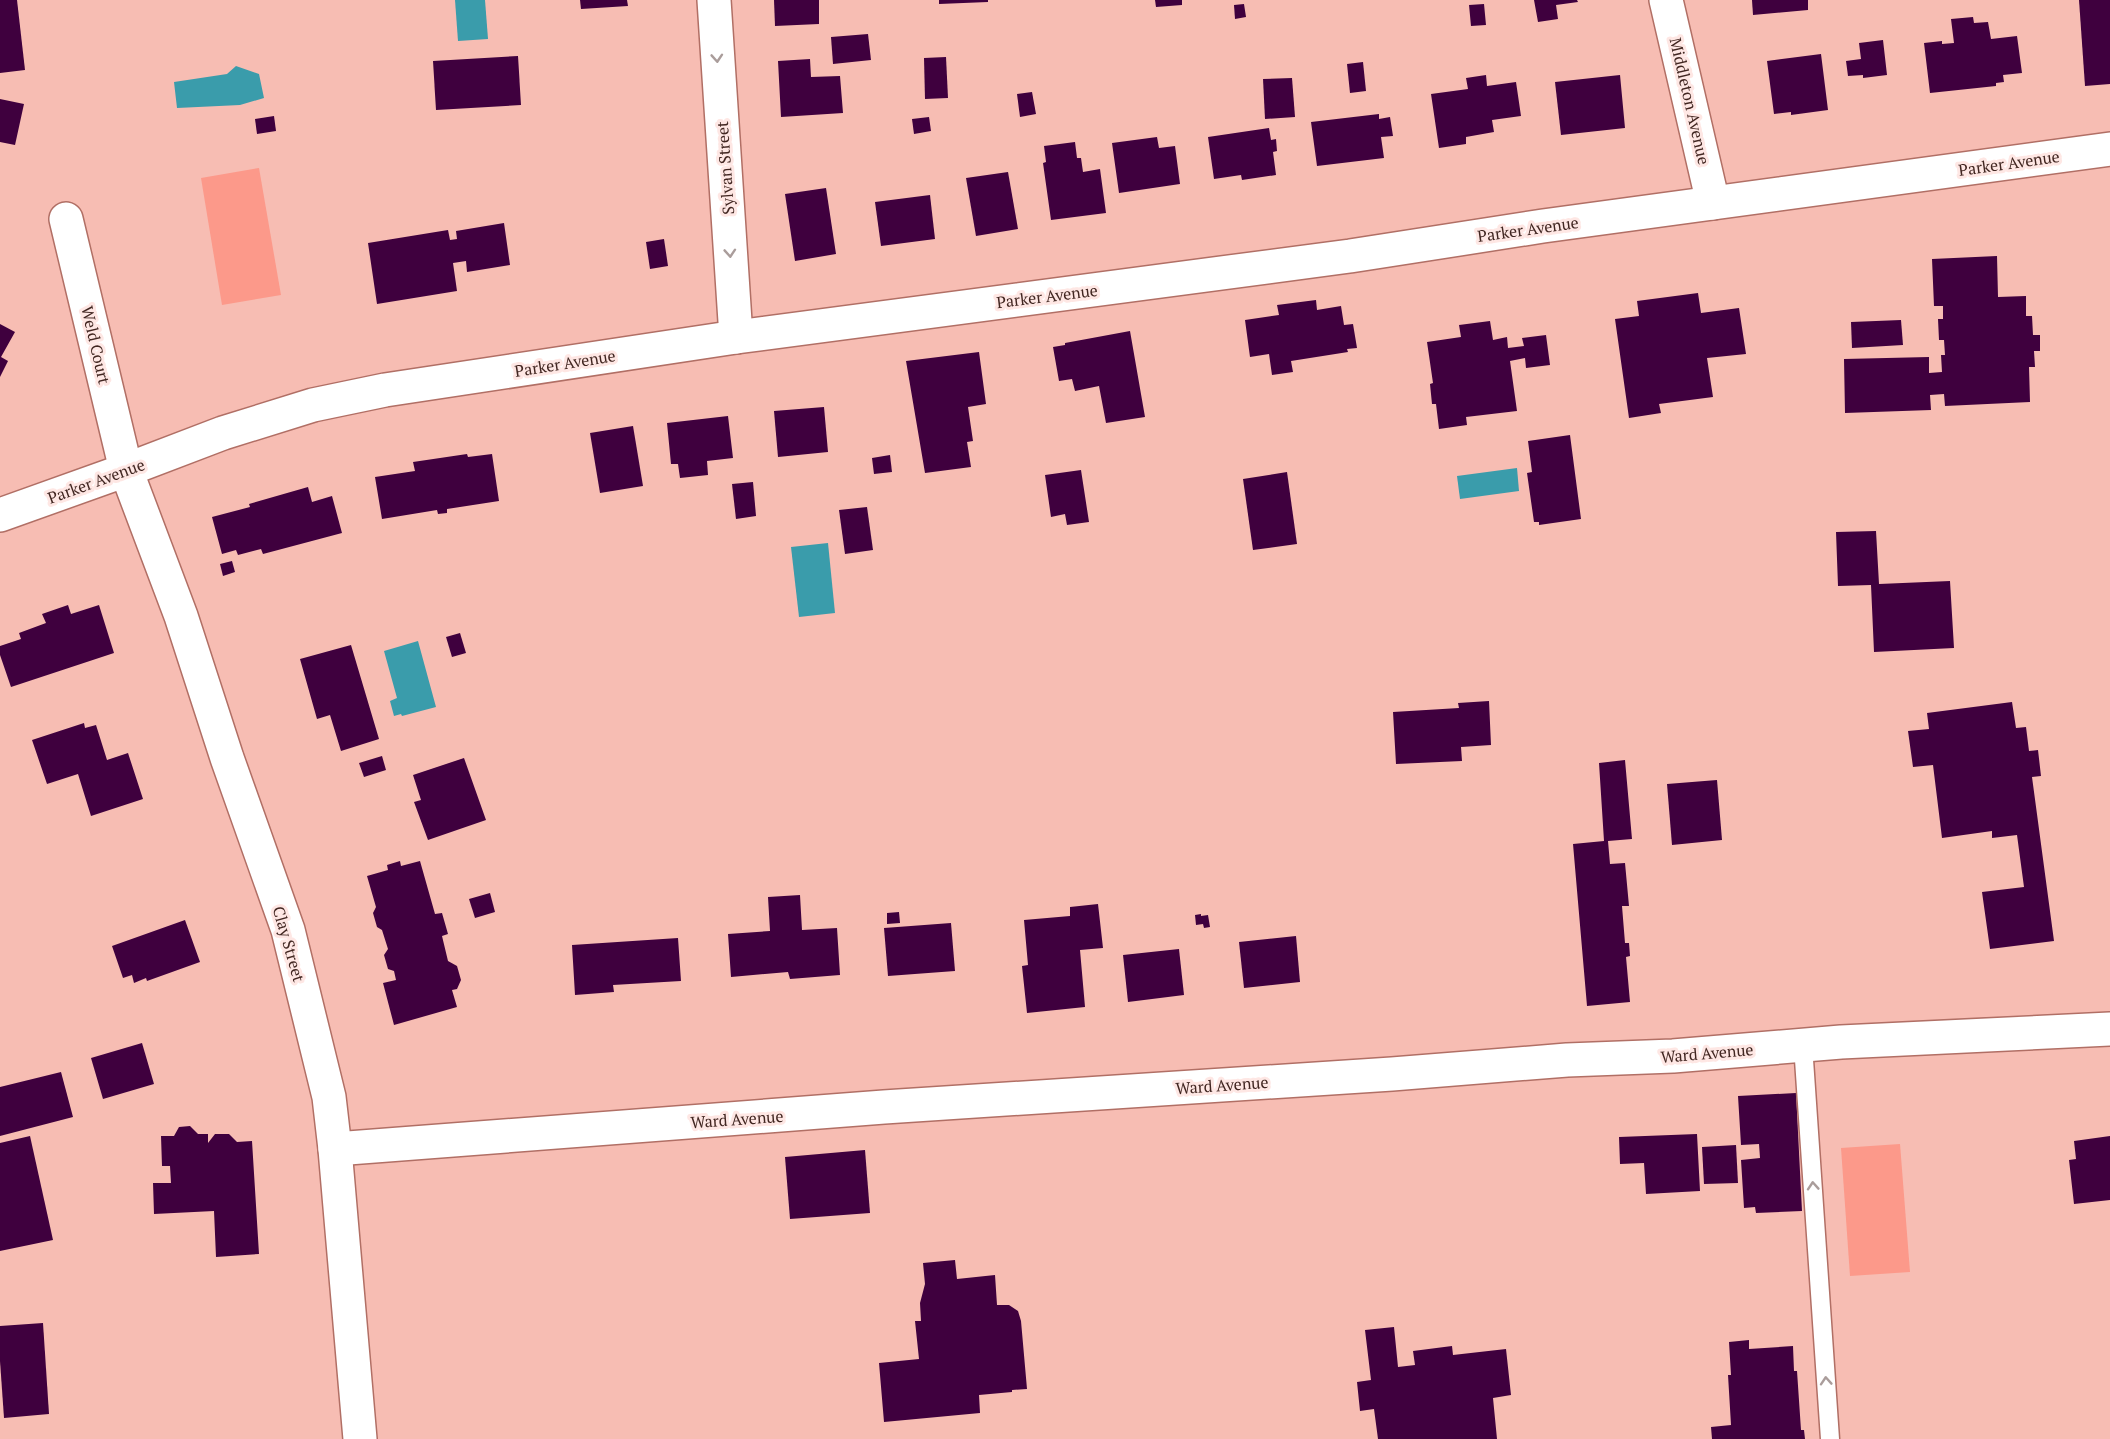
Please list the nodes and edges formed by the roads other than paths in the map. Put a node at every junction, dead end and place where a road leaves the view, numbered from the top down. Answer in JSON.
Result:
{"nodes":[{"id":1,"x":714,"y":0,"type":"edge"},
{"id":2,"x":1666,"y":0,"type":"edge"},
{"id":3,"x":2110,"y":149,"type":"edge"},
{"id":4,"x":1713,"y":203,"type":"junction"},
{"id":5,"x":66,"y":219,"type":"dead end"},
{"id":6,"x":736,"y":337,"type":"junction"},
{"id":7,"x":126,"y":470,"type":"junction"},
{"id":8,"x":0,"y":514,"type":"edge"},
{"id":9,"x":2110,"y":1029,"type":"edge"},
{"id":10,"x":1803,"y":1045,"type":"junction"},
{"id":11,"x":335,"y":1149,"type":"junction"},
{"id":12,"x":360,"y":1439,"type":"edge"},
{"id":13,"x":1830,"y":1439,"type":"edge"}],
"edges":[{"from":1,"to":6,"type":"street","name":"Sylvan Street","one_way":true},
{"from":2,"to":4,"type":"street","name":"Middleton Avenue"},
{"from":3,"to":4,"type":"street","name":"Parker Avenue"},
{"from":4,"to":6,"type":"street","name":"Parker Avenue"},
{"from":5,"to":7,"type":"street","name":"Weld Court"},
{"from":6,"to":7,"type":"street","name":"Parker Avenue"},
{"from":7,"to":8,"type":"street","name":"Parker Avenue"},
{"from":7,"to":11,"type":"street","name":"Clay Street"},
{"from":9,"to":10,"type":"street","name":"Ward Avenue"},
{"from":10,"to":11,"type":"street","name":"Ward Avenue"},
{"from":13,"to":10,"type":"lane","one_way":true},
{"from":11,"to":12,"type":"street","name":"Clay Street"}]}
